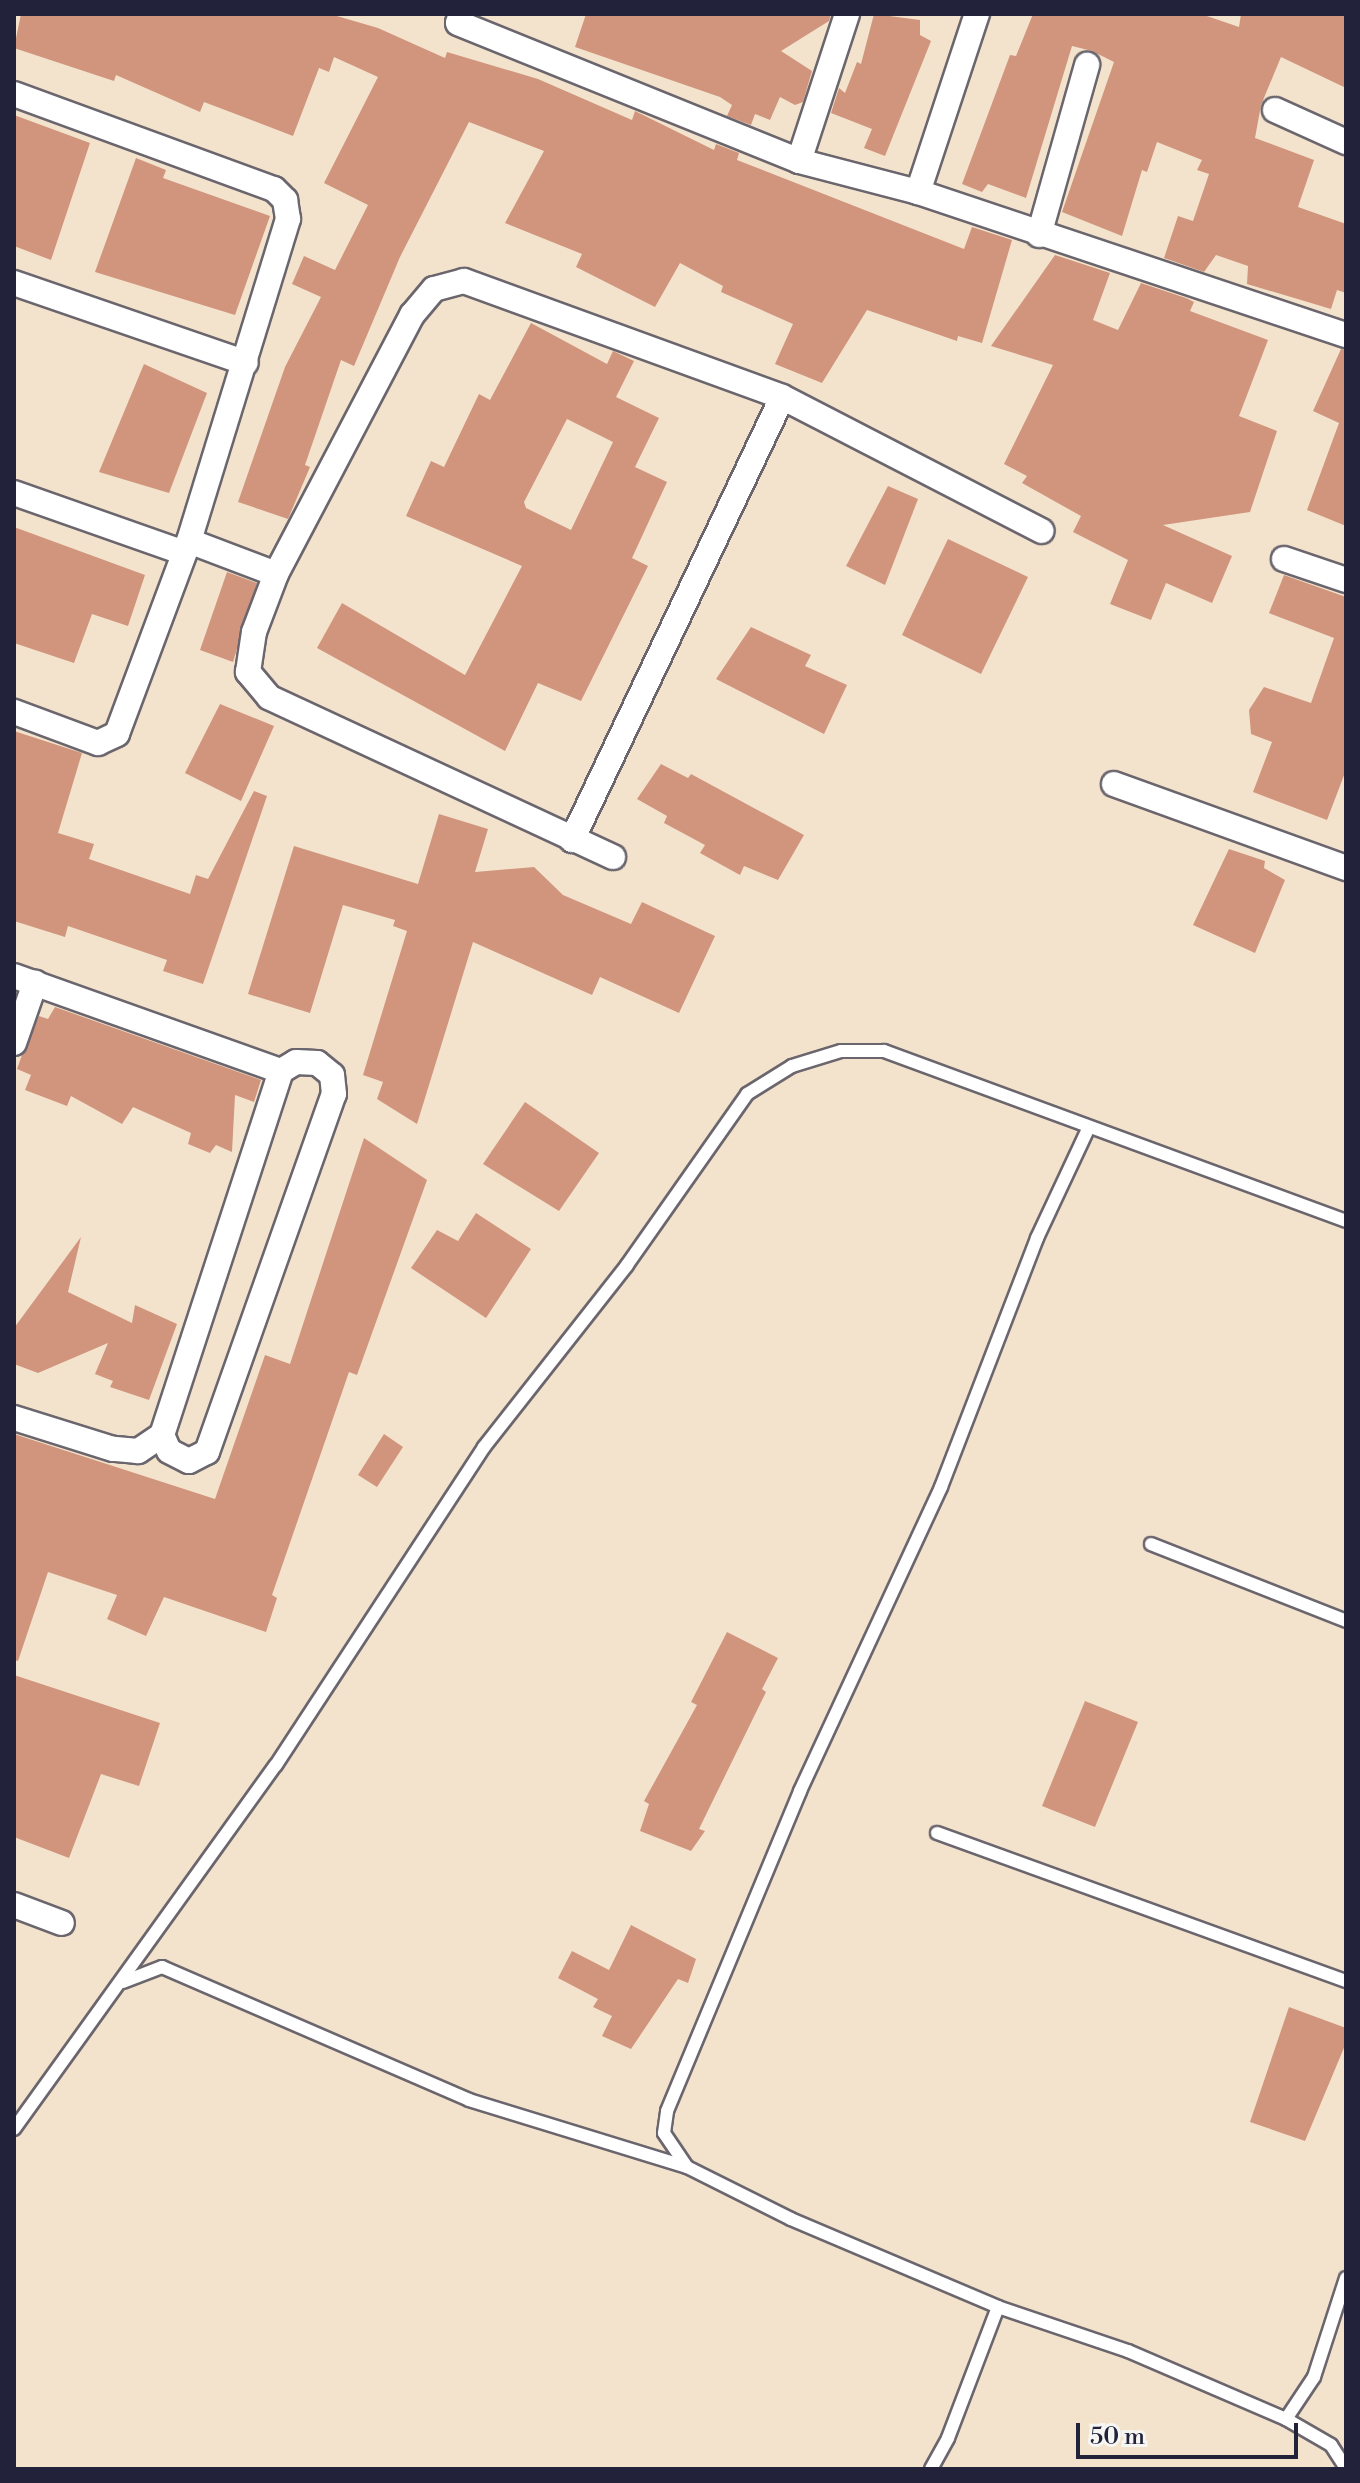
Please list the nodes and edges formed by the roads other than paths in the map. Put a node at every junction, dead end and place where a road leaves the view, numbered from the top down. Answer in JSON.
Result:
{"nodes":[{"id":1,"x":461,"y":14,"type":"edge"},
{"id":2,"x":847,"y":14,"type":"edge"},
{"id":3,"x":977,"y":14,"type":"edge"},
{"id":4,"x":1087,"y":65,"type":"dead end"},
{"id":5,"x":14,"y":94,"type":"edge"},
{"id":6,"x":1275,"y":110,"type":"dead end"},
{"id":7,"x":1346,"y":142,"type":"edge"},
{"id":8,"x":799,"y":161,"type":"junction"},
{"id":9,"x":918,"y":192,"type":"junction"},
{"id":10,"x":1039,"y":235,"type":"junction"},
{"id":11,"x":14,"y":283,"type":"edge"},
{"id":12,"x":1346,"y":335,"type":"edge"},
{"id":13,"x":246,"y":363,"type":"junction"},
{"id":14,"x":782,"y":397,"type":"junction"},
{"id":15,"x":14,"y":493,"type":"edge"},
{"id":16,"x":1042,"y":531,"type":"dead end"},
{"id":17,"x":186,"y":547,"type":"junction"},
{"id":18,"x":1284,"y":559,"type":"dead end"},
{"id":19,"x":276,"y":574,"type":"junction"},
{"id":20,"x":1346,"y":580,"type":"edge"},
{"id":21,"x":14,"y":712,"type":"edge"},
{"id":22,"x":1114,"y":784,"type":"dead end"},
{"id":23,"x":572,"y":840,"type":"junction"},
{"id":24,"x":613,"y":857,"type":"dead end"},
{"id":25,"x":1346,"y":868,"type":"edge"},
{"id":26,"x":24,"y":979,"type":"edge"},
{"id":27,"x":14,"y":1043,"type":"edge"},
{"id":28,"x":281,"y":1071,"type":"junction"},
{"id":29,"x":1088,"y":1129,"type":"junction"},
{"id":30,"x":1346,"y":1221,"type":"edge"},
{"id":31,"x":14,"y":1418,"type":"edge"},
{"id":32,"x":162,"y":1435,"type":"junction"},
{"id":33,"x":1151,"y":1544,"type":"dead end"},
{"id":34,"x":1346,"y":1621,"type":"edge"},
{"id":35,"x":937,"y":1833,"type":"dead end"},
{"id":36,"x":14,"y":1905,"type":"edge"},
{"id":37,"x":62,"y":1923,"type":"dead end"},
{"id":38,"x":1346,"y":1981,"type":"edge"},
{"id":39,"x":123,"y":1982,"type":"junction"},
{"id":40,"x":14,"y":2129,"type":"edge"},
{"id":41,"x":687,"y":2167,"type":"junction"},
{"id":42,"x":1346,"y":2278,"type":"edge"},
{"id":43,"x":998,"y":2307,"type":"junction"},
{"id":44,"x":1286,"y":2419,"type":"junction"},
{"id":45,"x":1346,"y":2468,"type":"edge"},
{"id":46,"x":931,"y":2469,"type":"edge"}],
"edges":[{"from":1,"to":8,"type":"street"},
{"from":2,"to":8,"type":"street"},
{"from":3,"to":9,"type":"street"},
{"from":4,"to":10,"type":"street"},
{"from":5,"to":13,"type":"street"},
{"from":6,"to":7,"type":"street"},
{"from":8,"to":9,"type":"street"},
{"from":9,"to":10,"type":"street"},
{"from":10,"to":12,"type":"street"},
{"from":11,"to":13,"type":"street"},
{"from":13,"to":17,"type":"street"},
{"from":14,"to":16,"type":"street"},
{"from":14,"to":19,"type":"street"},
{"from":14,"to":23,"type":"street"},
{"from":15,"to":17,"type":"street"},
{"from":17,"to":19,"type":"street"},
{"from":17,"to":21,"type":"street"},
{"from":18,"to":20,"type":"street"},
{"from":19,"to":23,"type":"street"},
{"from":22,"to":25,"type":"street"},
{"from":23,"to":24,"type":"street"},
{"from":26,"to":27,"type":"street"},
{"from":26,"to":28,"type":"street"},
{"from":28,"to":32,"type":"street"},
{"from":28,"to":32,"type":"street"},
{"from":29,"to":30,"type":"lane"},
{"from":29,"to":39,"type":"lane"},
{"from":29,"to":41,"type":"lane"},
{"from":31,"to":32,"type":"street"},
{"from":33,"to":34,"type":"lane"},
{"from":35,"to":38,"type":"lane"},
{"from":36,"to":37,"type":"street"},
{"from":39,"to":40,"type":"lane"},
{"from":39,"to":41,"type":"lane"},
{"from":41,"to":43,"type":"lane"},
{"from":42,"to":44,"type":"lane"},
{"from":43,"to":44,"type":"lane"},
{"from":43,"to":46,"type":"lane"},
{"from":44,"to":45,"type":"lane"}]}
